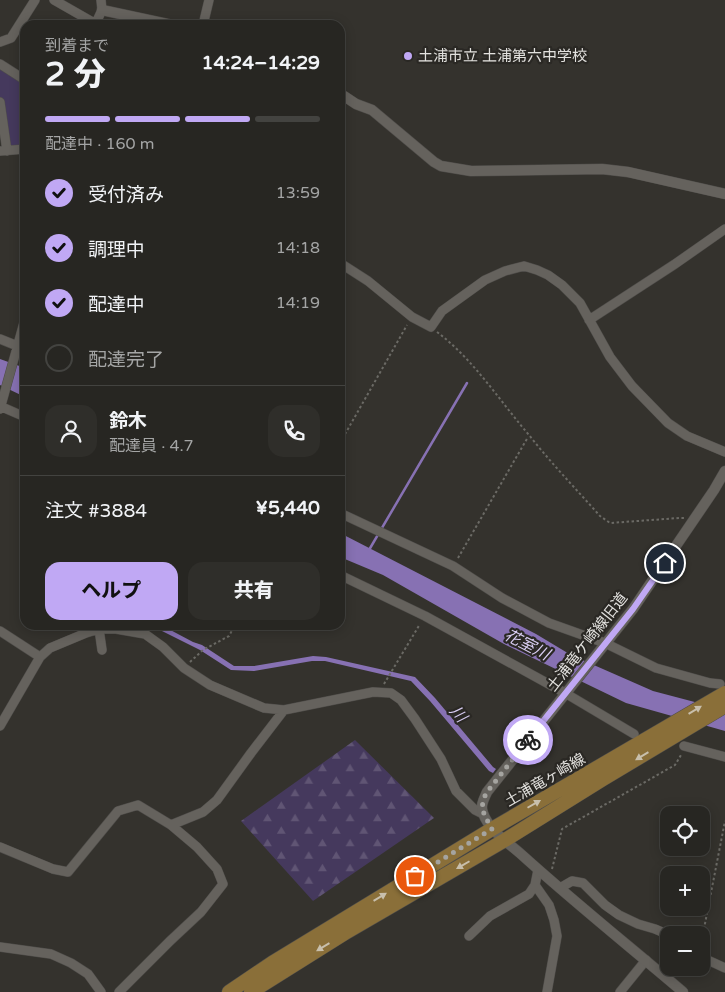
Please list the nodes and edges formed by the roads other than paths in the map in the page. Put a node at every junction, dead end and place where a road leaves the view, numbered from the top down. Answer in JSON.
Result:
{"nodes":[{"id":1,"x":35,"y":0,"type":"edge"},
{"id":2,"x":54,"y":0,"type":"edge"},
{"id":3,"x":208,"y":0,"type":"edge"},
{"id":4,"x":101,"y":5,"type":"edge"},
{"id":5,"x":22,"y":20,"type":"edge"},
{"id":6,"x":88,"y":20,"type":"edge"},
{"id":7,"x":97,"y":20,"type":"edge"},
{"id":8,"x":154,"y":20,"type":"edge"},
{"id":9,"x":204,"y":20,"type":"edge"},
{"id":10,"x":20,"y":24,"type":"edge"},
{"id":11,"x":0,"y":42,"type":"edge"},
{"id":12,"x":0,"y":64,"type":"edge"},
{"id":13,"x":20,"y":77,"type":"edge"},
{"id":14,"x":345,"y":99,"type":"edge"},
{"id":15,"x":0,"y":102,"type":"edge"},
{"id":16,"x":20,"y":149,"type":"edge"},
{"id":17,"x":4,"y":151,"type":"edge"},
{"id":18,"x":725,"y":194,"type":"edge"},
{"id":19,"x":725,"y":228,"type":"edge"},
{"id":20,"x":345,"y":266,"type":"edge"},
{"id":21,"x":589,"y":320,"type":"junction"},
{"id":22,"x":0,"y":339,"type":"edge"},
{"id":23,"x":20,"y":347,"type":"edge"},
{"id":24,"x":20,"y":353,"type":"edge"},
{"id":25,"x":0,"y":407,"type":"edge"},
{"id":26,"x":20,"y":415,"type":"edge"},
{"id":27,"x":725,"y":452,"type":"edge"},
{"id":28,"x":725,"y":471,"type":"edge"},
{"id":29,"x":345,"y":515,"type":"edge"},
{"id":30,"x":345,"y":577,"type":"edge"},
{"id":31,"x":100,"y":630,"type":"joint"},
{"id":32,"x":122,"y":630,"type":"edge"},
{"id":33,"x":0,"y":632,"type":"edge"},
{"id":34,"x":603,"y":646,"type":"junction"},
{"id":35,"x":102,"y":650,"type":"dead end"},
{"id":36,"x":40,"y":657,"type":"junction"},
{"id":37,"x":723,"y":688,"type":"edge"},
{"id":38,"x":567,"y":691,"type":"junction"},
{"id":39,"x":725,"y":706,"type":"edge"},
{"id":40,"x":284,"y":710,"type":"junction"},
{"id":41,"x":0,"y":726,"type":"edge"},
{"id":42,"x":634,"y":734,"type":"dead end"},
{"id":43,"x":684,"y":742,"type":"junction"},
{"id":44,"x":725,"y":757,"type":"edge"},
{"id":45,"x":483,"y":814,"type":"junction"},
{"id":46,"x":171,"y":824,"type":"junction"},
{"id":47,"x":492,"y":829,"type":"junction"},
{"id":48,"x":505,"y":840,"type":"junction"},
{"id":49,"x":0,"y":847,"type":"edge"},
{"id":50,"x":538,"y":870,"type":"junction"},
{"id":51,"x":536,"y":885,"type":"junction"},
{"id":52,"x":560,"y":888,"type":"junction"},
{"id":53,"x":660,"y":931,"type":"edge"},
{"id":54,"x":469,"y":936,"type":"dead end"},
{"id":55,"x":0,"y":947,"type":"edge"},
{"id":56,"x":646,"y":960,"type":"junction"},
{"id":57,"x":710,"y":960,"type":"edge"},
{"id":58,"x":725,"y":968,"type":"edge"},
{"id":59,"x":101,"y":992,"type":"edge"},
{"id":60,"x":119,"y":992,"type":"edge"},
{"id":61,"x":229,"y":992,"type":"edge"},
{"id":62,"x":251,"y":992,"type":"edge"},
{"id":63,"x":547,"y":992,"type":"edge"},
{"id":64,"x":620,"y":992,"type":"edge"},
{"id":65,"x":683,"y":992,"type":"edge"}],
"edges":[{"from":1,"to":5,"type":"street"},
{"from":2,"to":6,"type":"street"},
{"from":3,"to":9,"type":"street"},
{"from":4,"to":7,"type":"street"},
{"from":4,"to":8,"type":"street"},
{"from":10,"to":11,"type":"street"},
{"from":12,"to":13,"type":"street"},
{"from":14,"to":18,"type":"street"},
{"from":15,"to":17,"type":"street"},
{"from":16,"to":17,"type":"street"},
{"from":19,"to":21,"type":"street"},
{"from":20,"to":21,"type":"street"},
{"from":21,"to":27,"type":"street"},
{"from":22,"to":23,"type":"street"},
{"from":24,"to":25,"type":"street"},
{"from":25,"to":26,"type":"street"},
{"from":28,"to":34,"type":"street","name":"土浦竜ケ崎線旧道"},
{"from":29,"to":34,"type":"street"},
{"from":30,"to":38,"type":"street"},
{"from":31,"to":35,"type":"street"},
{"from":31,"to":36,"type":"street"},
{"from":32,"to":40,"type":"street"},
{"from":33,"to":36,"type":"street"},
{"from":34,"to":37,"type":"street"},
{"from":34,"to":38,"type":"street","name":"土浦竜ケ崎線旧道"},
{"from":36,"to":41,"type":"street"},
{"from":47,"to":37,"type":"main road","name":"土浦竜ヶ崎線","one_way":true},
{"from":38,"to":42,"type":"street"},
{"from":38,"to":45,"type":"street","name":"土浦竜ケ崎線旧道"},
{"from":39,"to":43,"type":"main road","name":"土浦竜ヶ崎線"},
{"from":40,"to":45,"type":"street"},
{"from":40,"to":46,"type":"street"},
{"from":43,"to":44,"type":"street"},
{"from":43,"to":48,"type":"main road","name":"土浦竜ヶ崎線","one_way":true},
{"from":45,"to":47,"type":"street"},
{"from":46,"to":49,"type":"street"},
{"from":46,"to":60,"type":"street"},
{"from":47,"to":48,"type":"street"},
{"from":61,"to":47,"type":"main road","name":"土浦竜ヶ崎線","one_way":true},
{"from":48,"to":50,"type":"street"},
{"from":48,"to":62,"type":"main road","name":"土浦竜ヶ崎線","one_way":true},
{"from":50,"to":51,"type":"street"},
{"from":50,"to":52,"type":"street"},
{"from":51,"to":54,"type":"street"},
{"from":51,"to":63,"type":"street"},
{"from":52,"to":53,"type":"street"},
{"from":52,"to":56,"type":"street"},
{"from":55,"to":59,"type":"street"},
{"from":56,"to":64,"type":"street"},
{"from":56,"to":65,"type":"street"},
{"from":57,"to":58,"type":"street"}]}
